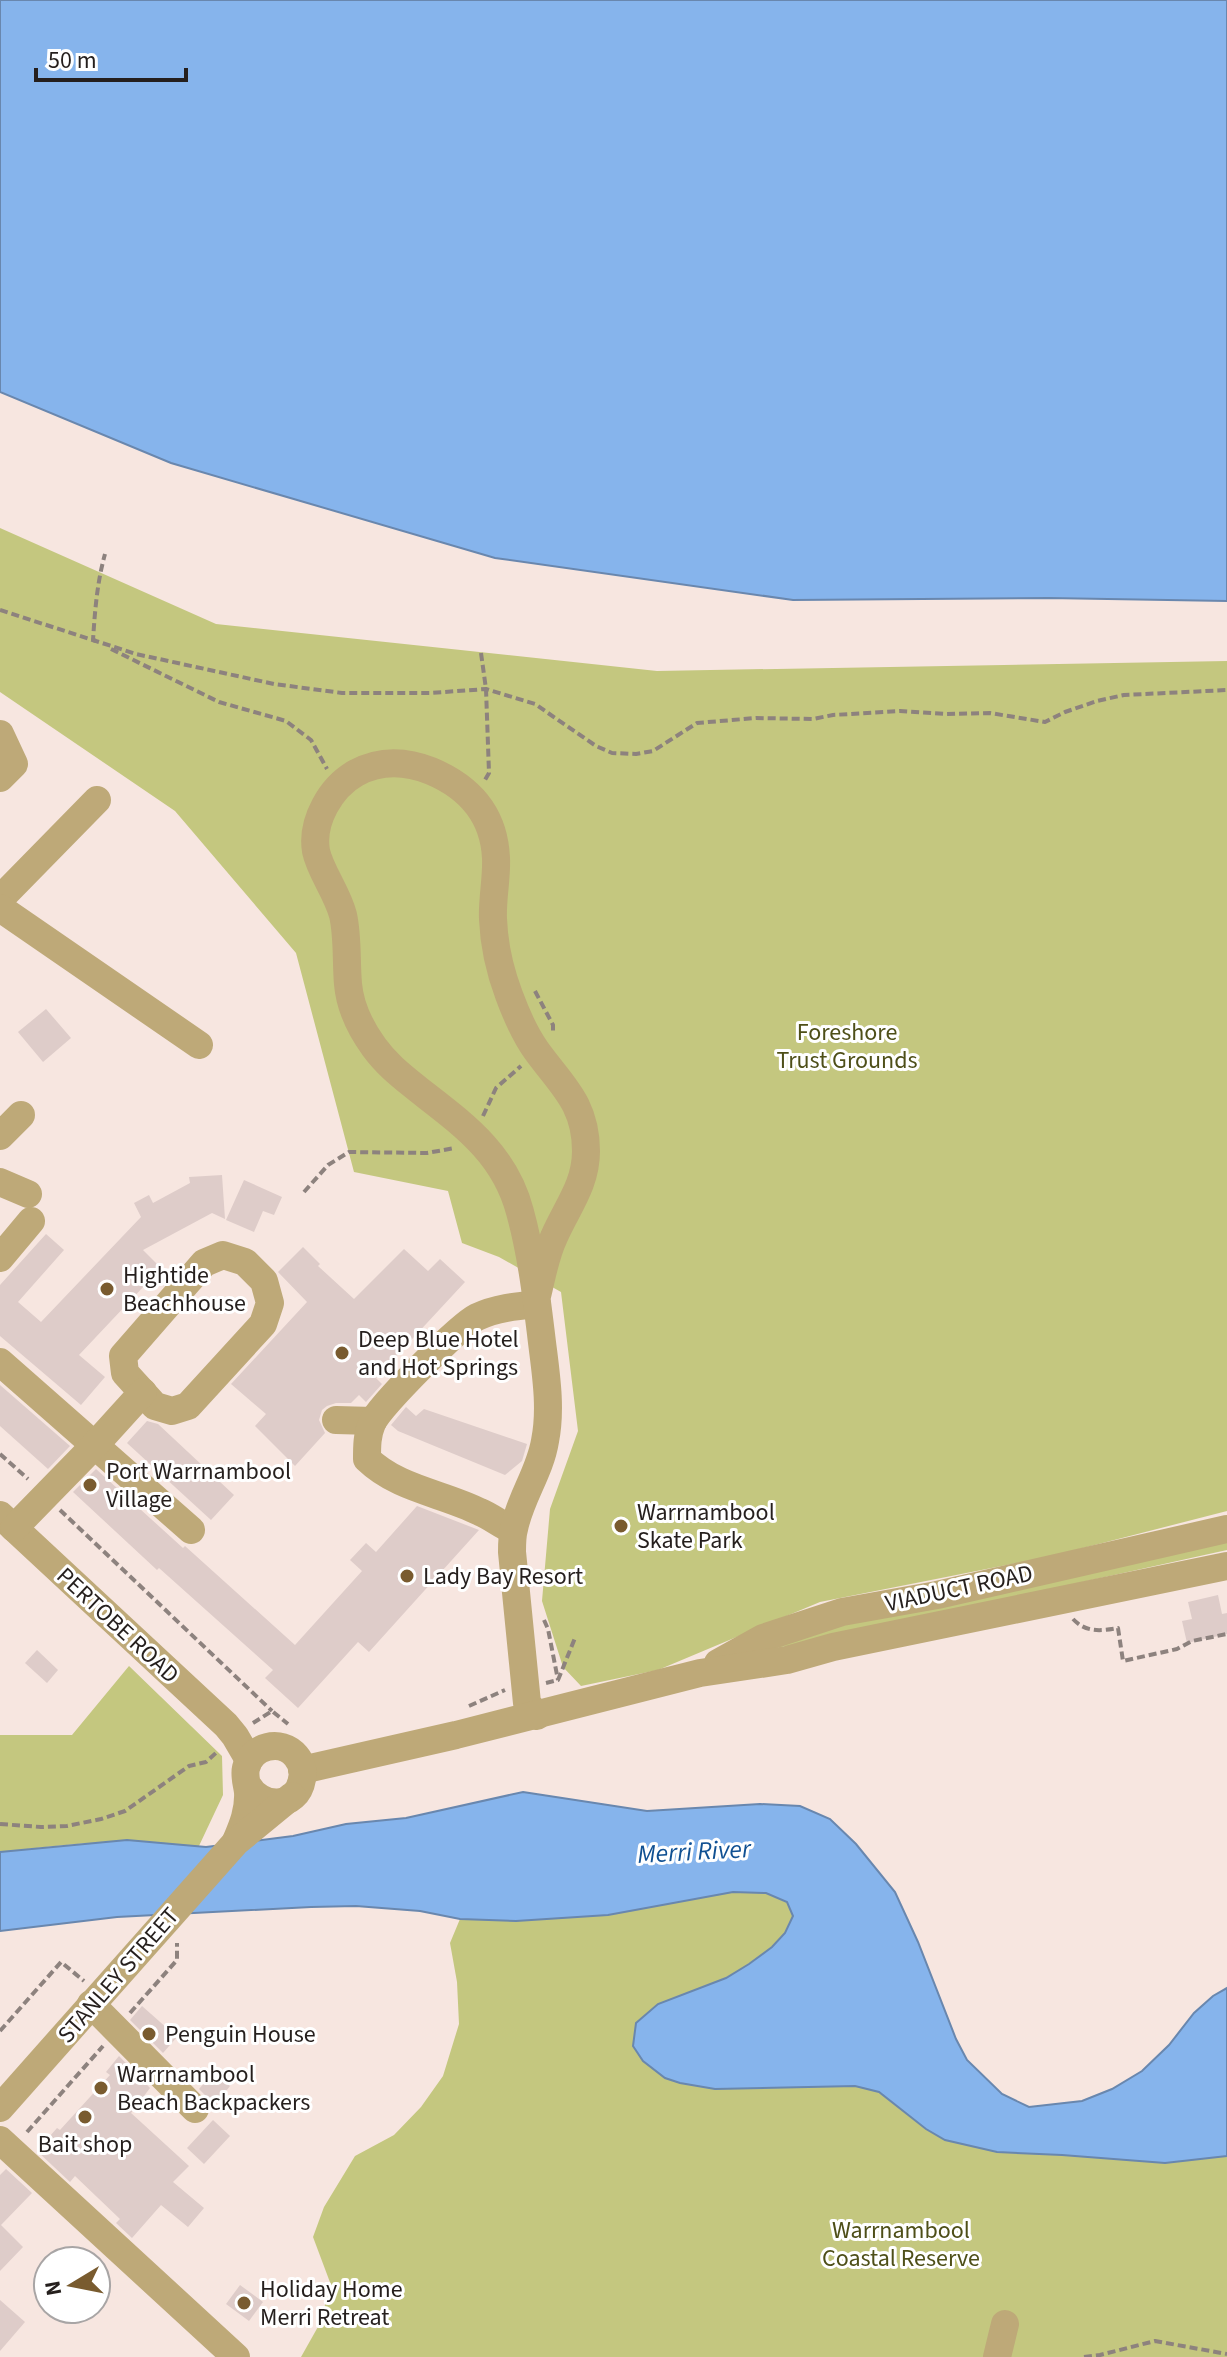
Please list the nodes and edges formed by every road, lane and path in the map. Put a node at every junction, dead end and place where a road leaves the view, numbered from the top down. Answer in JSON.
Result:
{"nodes":[{"id":1,"x":105,"y":554,"type":"dead end"},
{"id":2,"x":0,"y":610,"type":"edge"},
{"id":3,"x":93,"y":640,"type":"junction"},
{"id":4,"x":481,"y":653,"type":"dead end"},
{"id":5,"x":486,"y":689,"type":"junction"},
{"id":6,"x":1227,"y":690,"type":"edge"},
{"id":7,"x":0,"y":734,"type":"edge"},
{"id":8,"x":479,"y":774,"type":"dead end"},
{"id":9,"x":0,"y":778,"type":"edge"},
{"id":10,"x":337,"y":787,"type":"junction"},
{"id":11,"x":485,"y":791,"type":"junction"},
{"id":12,"x":97,"y":800,"type":"dead end"},
{"id":13,"x":0,"y":899,"type":"edge"},
{"id":14,"x":0,"y":908,"type":"edge"},
{"id":15,"x":534,"y":990,"type":"dead end"},
{"id":16,"x":554,"y":1040,"type":"dead end"},
{"id":17,"x":199,"y":1045,"type":"dead end"},
{"id":18,"x":21,"y":1115,"type":"dead end"},
{"id":19,"x":0,"y":1136,"type":"edge"},
{"id":20,"x":0,"y":1182,"type":"edge"},
{"id":21,"x":516,"y":1198,"type":"junction"},
{"id":22,"x":569,"y":1211,"type":"junction"},
{"id":23,"x":0,"y":1258,"type":"edge"},
{"id":24,"x":537,"y":1300,"type":"junction"},
{"id":25,"x":0,"y":1362,"type":"edge"},
{"id":26,"x":143,"y":1392,"type":"junction"},
{"id":27,"x":336,"y":1420,"type":"dead end"},
{"id":28,"x":373,"y":1421,"type":"junction"},
{"id":29,"x":94,"y":1446,"type":"junction"},
{"id":30,"x":0,"y":1454,"type":"edge"},
{"id":31,"x":46,"y":1496,"type":"junction"},
{"id":32,"x":7,"y":1522,"type":"edge"},
{"id":33,"x":1227,"y":1529,"type":"edge"},
{"id":34,"x":191,"y":1530,"type":"dead end"},
{"id":35,"x":513,"y":1530,"type":"junction"},
{"id":36,"x":1227,"y":1566,"type":"edge"},
{"id":37,"x":1056,"y":1602,"type":"junction"},
{"id":38,"x":517,"y":1607,"type":"junction"},
{"id":39,"x":1227,"y":1634,"type":"edge"},
{"id":40,"x":575,"y":1638,"type":"dead end"},
{"id":41,"x":700,"y":1673,"type":"junction"},
{"id":42,"x":541,"y":1685,"type":"junction"},
{"id":43,"x":272,"y":1711,"type":"dead end"},
{"id":44,"x":537,"y":1716,"type":"junction"},
{"id":45,"x":235,"y":1736,"type":"junction"},
{"id":46,"x":254,"y":1764,"type":"junction"},
{"id":47,"x":297,"y":1783,"type":"junction"},
{"id":48,"x":0,"y":1824,"type":"edge"},
{"id":49,"x":236,"y":1842,"type":"junction"},
{"id":50,"x":170,"y":1930,"type":"junction"},
{"id":51,"x":96,"y":1999,"type":"junction"},
{"id":52,"x":1,"y":2030,"type":"edge"},
{"id":53,"x":117,"y":2030,"type":"junction"},
{"id":54,"x":0,"y":2108,"type":"edge"},
{"id":55,"x":195,"y":2109,"type":"dead end"},
{"id":56,"x":5,"y":2145,"type":"edge"},
{"id":57,"x":1005,"y":2324,"type":"dead end"},
{"id":58,"x":1227,"y":2354,"type":"edge"},
{"id":59,"x":236,"y":2357,"type":"edge"},
{"id":60,"x":997,"y":2357,"type":"edge"},
{"id":61,"x":1084,"y":2357,"type":"edge"}],
"edges":[{"from":1,"to":3,"type":"path"},
{"from":2,"to":3,"type":"path"},
{"from":3,"to":5,"type":"path"},
{"from":3,"to":10,"type":"path"},
{"from":4,"to":5,"type":"path"},
{"from":5,"to":6,"type":"path"},
{"from":5,"to":11,"type":"path"},
{"from":7,"to":9,"type":"street"},
{"from":8,"to":11,"type":"path"},
{"from":10,"to":11,"type":"street"},
{"from":10,"to":21,"type":"street"},
{"from":11,"to":22,"type":"street"},
{"from":12,"to":13,"type":"street"},
{"from":14,"to":17,"type":"street"},
{"from":15,"to":16,"type":"path"},
{"from":18,"to":19,"type":"street"},
{"from":20,"to":23,"type":"street"},
{"from":21,"to":22,"type":"street"},
{"from":21,"to":24,"type":"street"},
{"from":22,"to":24,"type":"street"},
{"from":24,"to":28,"type":"street"},
{"from":24,"to":35,"type":"street"},
{"from":25,"to":29,"type":"street"},
{"from":26,"to":26,"type":"street"},
{"from":26,"to":29,"type":"street"},
{"from":27,"to":28,"type":"street"},
{"from":28,"to":35,"type":"street"},
{"from":29,"to":31,"type":"street"},
{"from":29,"to":34,"type":"street"},
{"from":30,"to":31,"type":"path"},
{"from":31,"to":32,"type":"street"},
{"from":31,"to":43,"type":"path"},
{"from":32,"to":45,"type":"street","name":"PERTOBE ROAD"},
{"from":33,"to":41,"type":"street","name":"VIADUCT ROAD"},
{"from":35,"to":38,"type":"street"},
{"from":36,"to":37,"type":"street","name":"VIADUCT ROAD"},
{"from":37,"to":39,"type":"path"},
{"from":37,"to":41,"type":"street","name":"VIADUCT ROAD"},
{"from":38,"to":42,"type":"street"},
{"from":38,"to":44,"type":"street"},
{"from":40,"to":42,"type":"path"},
{"from":41,"to":44,"type":"street","name":"VIADUCT ROAD"},
{"from":42,"to":44,"type":"street"},
{"from":44,"to":47,"type":"street","name":"VIADUCT ROAD"},
{"from":45,"to":46,"type":"street","name":"PERTOBE ROAD"},
{"from":45,"to":48,"type":"path"},
{"from":46,"to":47,"type":"street"},
{"from":46,"to":47,"type":"street"},
{"from":46,"to":49,"type":"street","name":"STANLEY STREET"},
{"from":47,"to":49,"type":"street","name":"STANLEY STREET"},
{"from":49,"to":50,"type":"street","name":"STANLEY STREET"},
{"from":50,"to":51,"type":"street","name":"STANLEY STREET"},
{"from":50,"to":53,"type":"path"},
{"from":51,"to":52,"type":"path"},
{"from":51,"to":53,"type":"street"},
{"from":51,"to":54,"type":"street","name":"STANLEY STREET"},
{"from":53,"to":55,"type":"street"},
{"from":53,"to":56,"type":"path"},
{"from":56,"to":59,"type":"street"},
{"from":57,"to":60,"type":"street"},
{"from":58,"to":61,"type":"path"}]}
